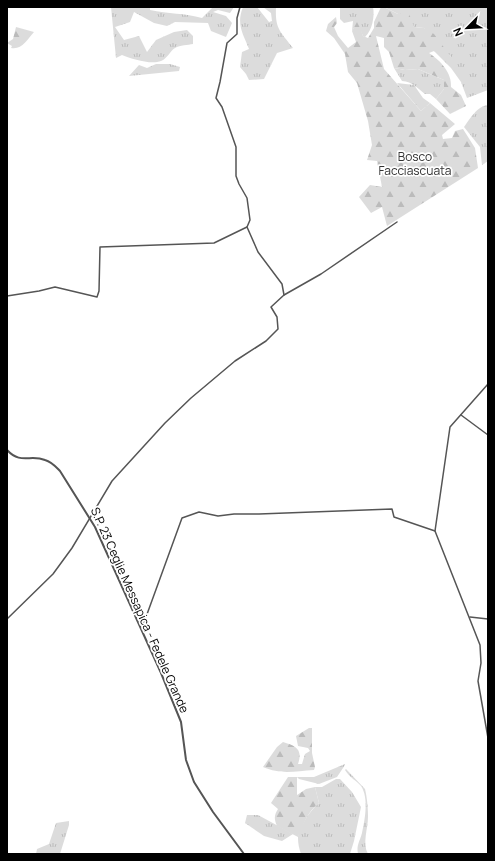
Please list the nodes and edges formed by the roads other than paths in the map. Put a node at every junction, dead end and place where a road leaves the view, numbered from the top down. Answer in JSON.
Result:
{"nodes":[{"id":1,"x":240,"y":7,"type":"edge"},
{"id":2,"x":397,"y":222,"type":"dead end"},
{"id":3,"x":247,"y":226,"type":"junction"},
{"id":4,"x":284,"y":295,"type":"junction"},
{"id":5,"x":7,"y":296,"type":"edge"},
{"id":6,"x":488,"y":384,"type":"edge"},
{"id":7,"x":461,"y":416,"type":"junction"},
{"id":8,"x":488,"y":435,"type":"edge"},
{"id":9,"x":7,"y":450,"type":"edge"},
{"id":10,"x":91,"y":518,"type":"junction"},
{"id":11,"x":435,"y":531,"type":"junction"},
{"id":12,"x":470,"y":617,"type":"junction"},
{"id":13,"x":7,"y":619,"type":"edge"},
{"id":14,"x":488,"y":619,"type":"edge"},
{"id":15,"x":142,"y":628,"type":"junction"},
{"id":16,"x":488,"y":738,"type":"edge"},
{"id":17,"x":244,"y":854,"type":"edge"}],
"edges":[{"from":1,"to":3,"type":"street"},
{"from":2,"to":4,"type":"street"},
{"from":3,"to":4,"type":"street"},
{"from":3,"to":5,"type":"street"},
{"from":4,"to":10,"type":"street"},
{"from":6,"to":7,"type":"street"},
{"from":7,"to":8,"type":"street"},
{"from":7,"to":11,"type":"street"},
{"from":9,"to":10,"type":"street","name":"S.P. 23 Ceglie Messapica - Fedele Grande"},
{"from":10,"to":13,"type":"street"},
{"from":10,"to":15,"type":"street","name":"S.P. 23 Ceglie Messapica - Fedele Grande"},
{"from":11,"to":12,"type":"street"},
{"from":11,"to":15,"type":"street"},
{"from":12,"to":14,"type":"street"},
{"from":12,"to":16,"type":"street"},
{"from":15,"to":17,"type":"street","name":"S.P. 23 Ceglie Messapica - Fedele Grande"}]}
